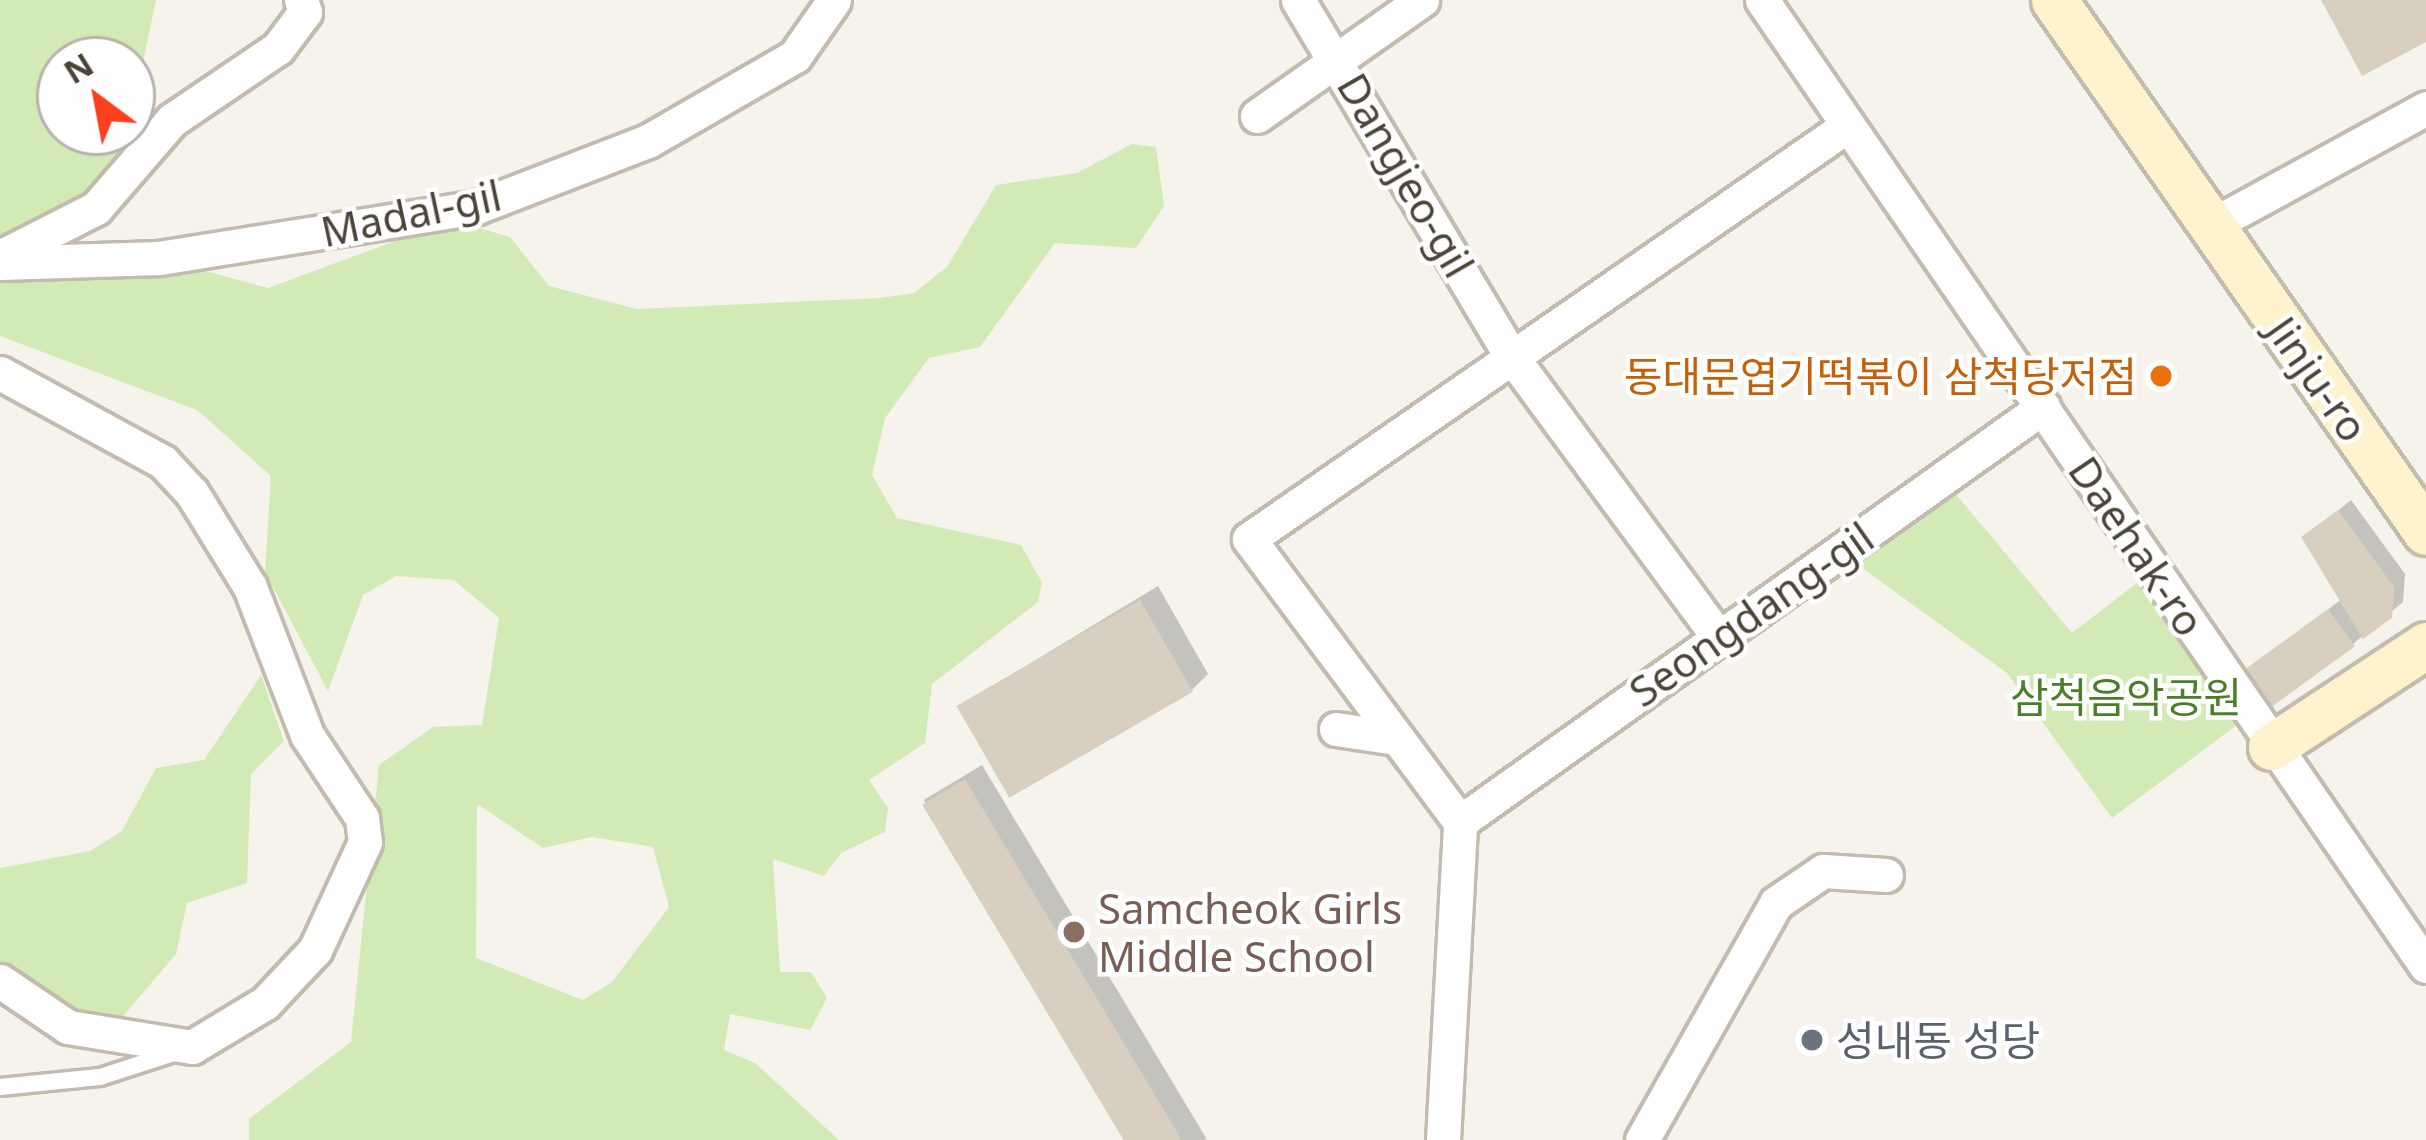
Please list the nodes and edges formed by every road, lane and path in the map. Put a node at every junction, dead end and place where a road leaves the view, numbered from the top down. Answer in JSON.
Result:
{"nodes":[{"id":1,"x":301,"y":0,"type":"edge"},
{"id":2,"x":834,"y":0,"type":"edge"},
{"id":3,"x":1298,"y":0,"type":"edge"},
{"id":4,"x":1422,"y":0,"type":"edge"},
{"id":5,"x":2054,"y":0,"type":"edge"},
{"id":6,"x":1766,"y":2,"type":"edge"},
{"id":7,"x":1339,"y":59,"type":"junction"},
{"id":8,"x":2426,"y":108,"type":"edge"},
{"id":9,"x":1257,"y":116,"type":"dead end"},
{"id":10,"x":1847,"y":126,"type":"junction"},
{"id":11,"x":2210,"y":226,"type":"junction"},
{"id":12,"x":0,"y":260,"type":"edge"},
{"id":13,"x":1509,"y":353,"type":"junction"},
{"id":14,"x":0,"y":373,"type":"edge"},
{"id":15,"x":2044,"y":407,"type":"junction"},
{"id":16,"x":2426,"y":532,"type":"edge"},
{"id":17,"x":1718,"y":636,"type":"junction"},
{"id":18,"x":2426,"y":645,"type":"edge"},
{"id":19,"x":1336,"y":729,"type":"dead end"},
{"id":20,"x":1397,"y":738,"type":"junction"},
{"id":21,"x":2271,"y":747,"type":"junction"},
{"id":22,"x":1460,"y":822,"type":"junction"},
{"id":23,"x":1886,"y":875,"type":"dead end"},
{"id":24,"x":2426,"y":967,"type":"edge"},
{"id":25,"x":0,"y":980,"type":"edge"},
{"id":26,"x":192,"y":1047,"type":"junction"},
{"id":27,"x":0,"y":1087,"type":"edge"},
{"id":28,"x":1443,"y":1140,"type":"edge"},
{"id":29,"x":1642,"y":1140,"type":"edge"}],
"edges":[{"from":1,"to":12,"type":"street"},
{"from":2,"to":12,"type":"street","name":"Madal-gil"},
{"from":3,"to":7,"type":"street","name":"Dangjeo-gil"},
{"from":4,"to":7,"type":"street"},
{"from":5,"to":11,"type":"street","name":"Jinju-ro"},
{"from":6,"to":10,"type":"street","name":"Daehak-ro"},
{"from":7,"to":9,"type":"street"},
{"from":7,"to":13,"type":"street","name":"Dangjeo-gil"},
{"from":8,"to":11,"type":"street"},
{"from":10,"to":13,"type":"street"},
{"from":10,"to":15,"type":"street","name":"Daehak-ro"},
{"from":11,"to":16,"type":"street","name":"Jinju-ro"},
{"from":13,"to":17,"type":"street","name":"Dangjeo-gil"},
{"from":13,"to":20,"type":"street"},
{"from":14,"to":26,"type":"street"},
{"from":15,"to":17,"type":"street","name":"Seongdang-gil"},
{"from":15,"to":21,"type":"street","name":"Daehak-ro"},
{"from":17,"to":22,"type":"street","name":"Seongdang-gil"},
{"from":18,"to":21,"type":"street"},
{"from":19,"to":20,"type":"street"},
{"from":20,"to":22,"type":"street"},
{"from":21,"to":24,"type":"street","name":"Daehak-ro"},
{"from":22,"to":28,"type":"street"},
{"from":23,"to":29,"type":"street"},
{"from":25,"to":26,"type":"street"},
{"from":26,"to":27,"type":"lane"}]}
